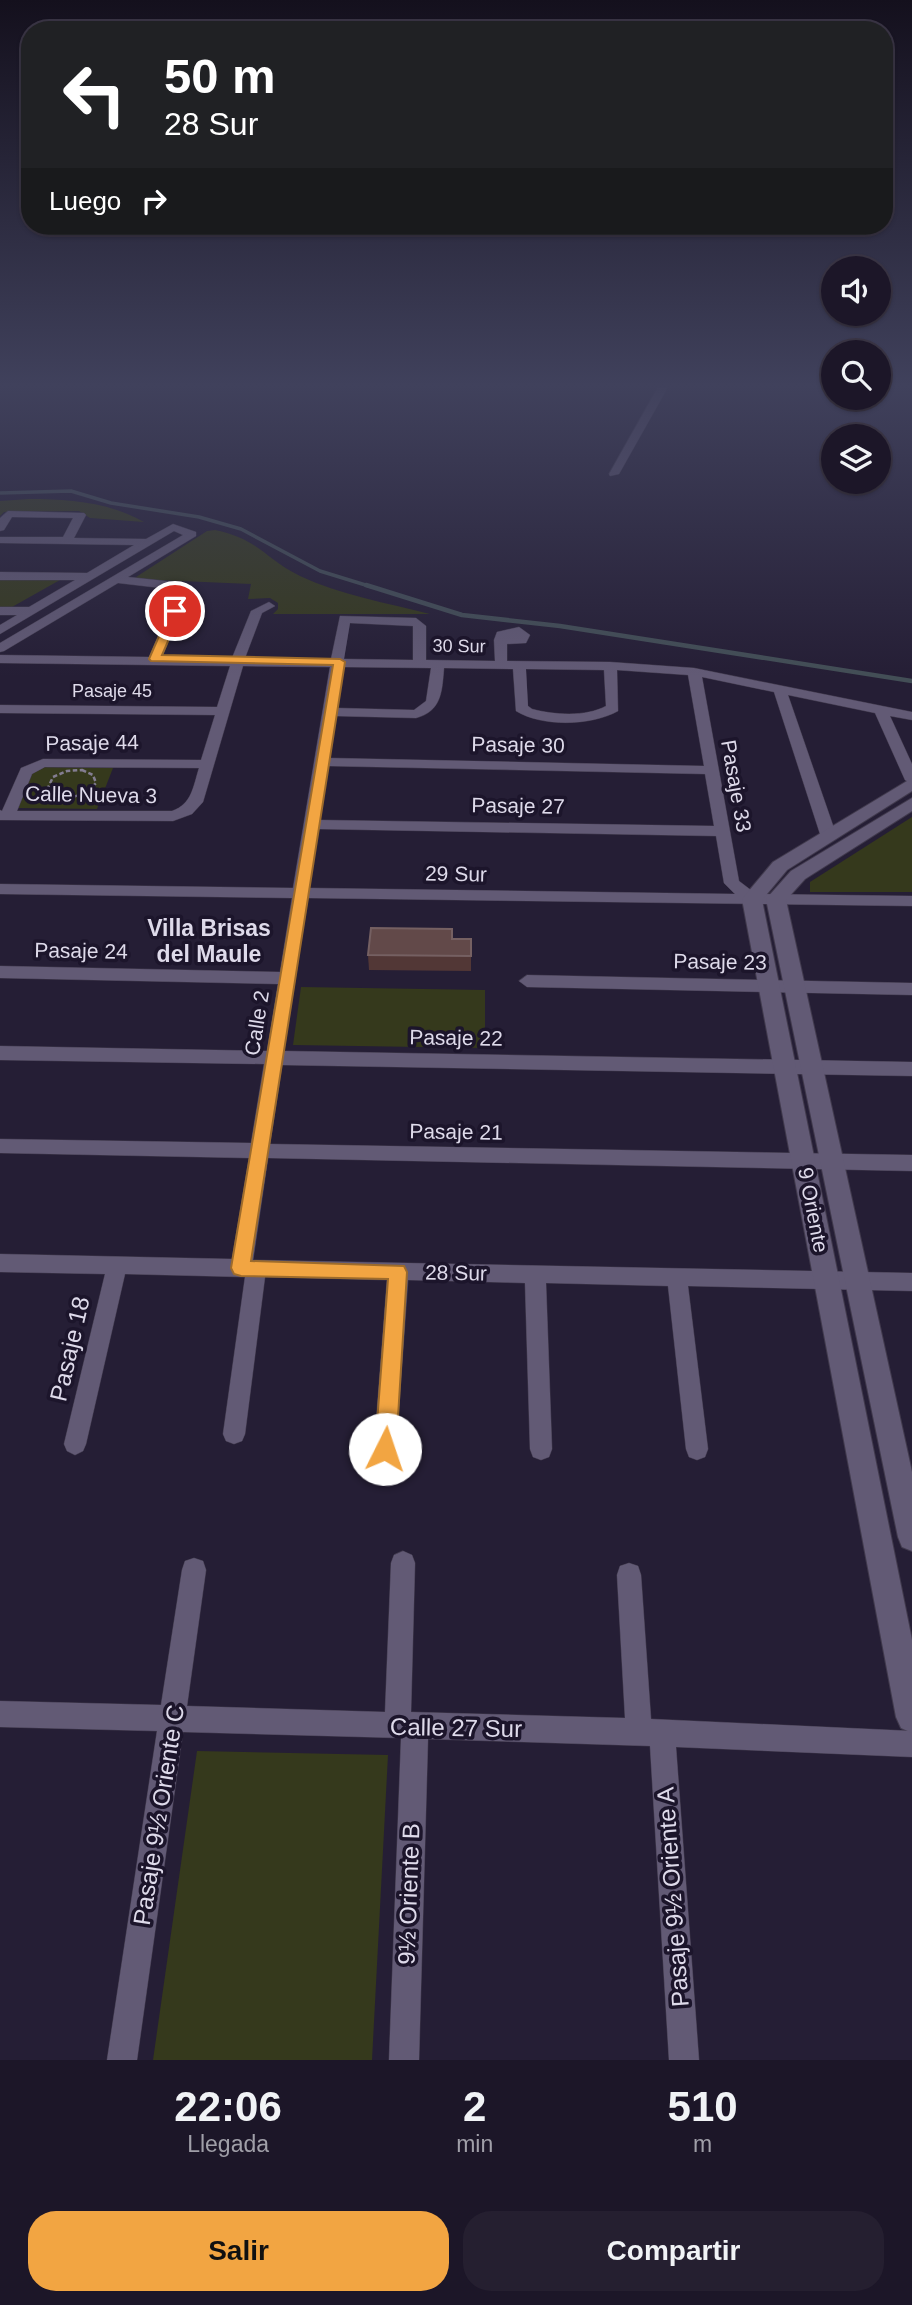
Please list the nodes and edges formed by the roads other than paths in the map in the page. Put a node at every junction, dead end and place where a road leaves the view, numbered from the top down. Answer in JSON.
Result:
{"nodes":[{"id":1,"x":0,"y":528,"type":"edge"},
{"id":2,"x":0,"y":540,"type":"edge"},
{"id":3,"x":67,"y":541,"type":"junction"},
{"id":4,"x":148,"y":541,"type":"junction"},
{"id":5,"x":163,"y":551,"type":"junction"},
{"id":6,"x":0,"y":576,"type":"edge"},
{"id":7,"x":89,"y":577,"type":"junction"},
{"id":8,"x":114,"y":579,"type":"junction"},
{"id":9,"x":269,"y":606,"type":"dead end"},
{"id":10,"x":0,"y":611,"type":"edge"},
{"id":11,"x":33,"y":611,"type":"junction"},
{"id":12,"x":0,"y":630,"type":"edge"},
{"id":13,"x":500,"y":640,"type":"dead end"},
{"id":14,"x":0,"y":648,"type":"edge"},
{"id":15,"x":0,"y":659,"type":"edge"},
{"id":16,"x":155,"y":659,"type":"junction"},
{"id":17,"x":238,"y":660,"type":"junction"},
{"id":18,"x":340,"y":662,"type":"junction"},
{"id":19,"x":419,"y":663,"type":"junction"},
{"id":20,"x":438,"y":664,"type":"junction"},
{"id":21,"x":501,"y":664,"type":"junction"},
{"id":22,"x":519,"y":665,"type":"junction"},
{"id":23,"x":610,"y":666,"type":"junction"},
{"id":24,"x":694,"y":672,"type":"junction"},
{"id":25,"x":779,"y":688,"type":"junction"},
{"id":26,"x":0,"y":709,"type":"edge"},
{"id":27,"x":223,"y":711,"type":"junction"},
{"id":28,"x":881,"y":711,"type":"junction"},
{"id":29,"x":331,"y":712,"type":"junction"},
{"id":30,"x":912,"y":716,"type":"edge"},
{"id":31,"x":323,"y":762,"type":"junction"},
{"id":32,"x":208,"y":764,"type":"junction"},
{"id":33,"x":713,"y":770,"type":"junction"},
{"id":34,"x":912,"y":782,"type":"edge"},
{"id":35,"x":912,"y":803,"type":"edge"},
{"id":36,"x":4,"y":815,"type":"edge"},
{"id":37,"x":313,"y":824,"type":"junction"},
{"id":38,"x":723,"y":831,"type":"junction"},
{"id":39,"x":828,"y":834,"type":"junction"},
{"id":40,"x":0,"y":889,"type":"edge"},
{"id":41,"x":302,"y":892,"type":"junction"},
{"id":42,"x":764,"y":899,"type":"junction"},
{"id":43,"x":912,"y":901,"type":"edge"},
{"id":44,"x":0,"y":972,"type":"edge"},
{"id":45,"x":288,"y":978,"type":"junction"},
{"id":46,"x":527,"y":981,"type":"dead end"},
{"id":47,"x":769,"y":986,"type":"junction"},
{"id":48,"x":795,"y":986,"type":"junction"},
{"id":49,"x":912,"y":989,"type":"edge"},
{"id":50,"x":0,"y":1053,"type":"edge"},
{"id":51,"x":275,"y":1058,"type":"junction"},
{"id":52,"x":785,"y":1066,"type":"junction"},
{"id":53,"x":812,"y":1066,"type":"junction"},
{"id":54,"x":912,"y":1069,"type":"edge"},
{"id":55,"x":0,"y":1146,"type":"edge"},
{"id":56,"x":260,"y":1151,"type":"junction"},
{"id":57,"x":804,"y":1161,"type":"junction"},
{"id":58,"x":832,"y":1161,"type":"junction"},
{"id":59,"x":912,"y":1163,"type":"edge"},
{"id":60,"x":0,"y":1263,"type":"edge"},
{"id":61,"x":117,"y":1266,"type":"junction"},
{"id":62,"x":248,"y":1268,"type":"junction"},
{"id":63,"x":398,"y":1272,"type":"junction"},
{"id":64,"x":535,"y":1274,"type":"junction"},
{"id":65,"x":677,"y":1277,"type":"junction"},
{"id":66,"x":827,"y":1281,"type":"junction"},
{"id":67,"x":858,"y":1281,"type":"junction"},
{"id":68,"x":912,"y":1282,"type":"edge"},
{"id":69,"x":233,"y":1434,"type":"dead end"},
{"id":70,"x":75,"y":1444,"type":"dead end"},
{"id":71,"x":697,"y":1448,"type":"dead end"},
{"id":72,"x":385,"y":1449,"type":"dead end"},
{"id":73,"x":541,"y":1449,"type":"dead end"},
{"id":74,"x":912,"y":1537,"type":"edge"},
{"id":75,"x":403,"y":1563,"type":"dead end"},
{"id":76,"x":194,"y":1570,"type":"dead end"},
{"id":77,"x":629,"y":1575,"type":"dead end"},
{"id":78,"x":0,"y":1714,"type":"edge"},
{"id":79,"x":912,"y":1717,"type":"edge"},
{"id":80,"x":174,"y":1721,"type":"junction"},
{"id":81,"x":406,"y":1727,"type":"junction"},
{"id":82,"x":650,"y":1733,"type":"junction"},
{"id":83,"x":912,"y":1744,"type":"edge"},
{"id":84,"x":121,"y":2060,"type":"edge"},
{"id":85,"x":404,"y":2060,"type":"edge"},
{"id":86,"x":684,"y":2060,"type":"edge"}],
"edges":[{"from":1,"to":3,"type":"street"},
{"from":2,"to":3,"type":"street"},
{"from":3,"to":4,"type":"street"},
{"from":4,"to":5,"type":"street"},
{"from":4,"to":5,"type":"street"},
{"from":4,"to":7,"type":"street"},
{"from":5,"to":8,"type":"street"},
{"from":6,"to":7,"type":"street"},
{"from":7,"to":11,"type":"street"},
{"from":8,"to":14,"type":"street"},
{"from":8,"to":16,"type":"street"},
{"from":9,"to":17,"type":"street","name":"Calle Nueva 3"},
{"from":10,"to":11,"type":"street"},
{"from":11,"to":12,"type":"street"},
{"from":13,"to":21,"type":"street"},
{"from":15,"to":16,"type":"street","name":"30 Sur"},
{"from":16,"to":17,"type":"street","name":"30 Sur"},
{"from":17,"to":18,"type":"street","name":"30 Sur"},
{"from":17,"to":27,"type":"street","name":"Calle Nueva 3"},
{"from":18,"to":19,"type":"street","name":"30 Sur"},
{"from":18,"to":19,"type":"street","name":"Calle 2"},
{"from":18,"to":29,"type":"street","name":"Calle 2"},
{"from":19,"to":20,"type":"street","name":"30 Sur"},
{"from":20,"to":21,"type":"street","name":"30 Sur"},
{"from":20,"to":29,"type":"street"},
{"from":21,"to":22,"type":"street","name":"30 Sur"},
{"from":22,"to":23,"type":"street","name":"30 Sur"},
{"from":22,"to":23,"type":"street"},
{"from":23,"to":24,"type":"street","name":"30 Sur"},
{"from":24,"to":25,"type":"street","name":"30 Sur"},
{"from":24,"to":33,"type":"street","name":"Pasaje 33"},
{"from":25,"to":28,"type":"street","name":"30 Sur"},
{"from":25,"to":39,"type":"street"},
{"from":26,"to":27,"type":"street","name":"Pasaje 45"},
{"from":27,"to":32,"type":"street","name":"Calle Nueva 3"},
{"from":28,"to":30,"type":"street","name":"30 Sur"},
{"from":28,"to":34,"type":"street"},
{"from":29,"to":31,"type":"street","name":"Calle 2"},
{"from":31,"to":33,"type":"street","name":"Pasaje 30"},
{"from":31,"to":37,"type":"street","name":"Calle 2"},
{"from":32,"to":36,"type":"street","name":"Pasaje 44"},
{"from":32,"to":36,"type":"street","name":"Calle Nueva 3"},
{"from":33,"to":38,"type":"street","name":"Pasaje 33"},
{"from":34,"to":39,"type":"street"},
{"from":35,"to":42,"type":"street"},
{"from":37,"to":38,"type":"street","name":"Pasaje 27"},
{"from":37,"to":41,"type":"street","name":"Calle 2"},
{"from":38,"to":42,"type":"street","name":"Pasaje 33"},
{"from":39,"to":42,"type":"street"},
{"from":40,"to":41,"type":"street","name":"29 Sur"},
{"from":41,"to":42,"type":"street","name":"29 Sur"},
{"from":41,"to":45,"type":"street","name":"Calle 2"},
{"from":42,"to":43,"type":"street","name":"29 Sur"},
{"from":42,"to":47,"type":"street","name":"9 Oriente"},
{"from":42,"to":48,"type":"street","name":"9 Oriente"},
{"from":44,"to":45,"type":"street","name":"Pasaje 24"},
{"from":45,"to":51,"type":"street","name":"Calle 2"},
{"from":46,"to":47,"type":"street","name":"Pasaje 23"},
{"from":47,"to":48,"type":"street","name":"Pasaje 23"},
{"from":47,"to":52,"type":"street","name":"9 Oriente"},
{"from":48,"to":49,"type":"street","name":"Pasaje 23"},
{"from":48,"to":53,"type":"street","name":"9 Oriente"},
{"from":50,"to":51,"type":"street","name":"Pasaje 22"},
{"from":51,"to":52,"type":"street","name":"Pasaje 22"},
{"from":51,"to":56,"type":"street","name":"Calle 2"},
{"from":52,"to":53,"type":"street","name":"Pasaje 22"},
{"from":52,"to":57,"type":"street","name":"9 Oriente"},
{"from":53,"to":54,"type":"street","name":"Pasaje 22"},
{"from":53,"to":58,"type":"street","name":"9 Oriente"},
{"from":55,"to":56,"type":"street","name":"Pasaje 21"},
{"from":56,"to":57,"type":"street","name":"Pasaje 21"},
{"from":56,"to":62,"type":"street","name":"Calle 2"},
{"from":57,"to":58,"type":"street","name":"Pasaje 21"},
{"from":57,"to":66,"type":"street","name":"9 Oriente"},
{"from":58,"to":59,"type":"street","name":"Pasaje 21"},
{"from":58,"to":67,"type":"street","name":"9 Oriente"},
{"from":60,"to":61,"type":"street","name":"28 Sur"},
{"from":61,"to":62,"type":"street","name":"28 Sur"},
{"from":61,"to":70,"type":"street","name":"Pasaje 18"},
{"from":62,"to":63,"type":"street","name":"28 Sur"},
{"from":62,"to":69,"type":"street","name":"Calle 2"},
{"from":63,"to":64,"type":"street","name":"28 Sur"},
{"from":63,"to":72,"type":"street"},
{"from":64,"to":65,"type":"street","name":"28 Sur"},
{"from":64,"to":73,"type":"street"},
{"from":65,"to":66,"type":"street","name":"28 Sur"},
{"from":65,"to":71,"type":"street"},
{"from":66,"to":67,"type":"street","name":"28 Sur"},
{"from":66,"to":79,"type":"street","name":"9 Oriente"},
{"from":67,"to":68,"type":"street","name":"28 Sur"},
{"from":67,"to":74,"type":"street","name":"9 Oriente"},
{"from":75,"to":81,"type":"street","name":"9½ Oriente B"},
{"from":76,"to":80,"type":"street","name":"Pasaje 9½ Oriente C"},
{"from":77,"to":82,"type":"street","name":"Pasaje 9½ Oriente A"},
{"from":78,"to":80,"type":"street","name":"Calle 27 Sur"},
{"from":80,"to":81,"type":"street","name":"Calle 27 Sur"},
{"from":80,"to":84,"type":"street","name":"Pasaje 9½ Oriente C"},
{"from":81,"to":82,"type":"street","name":"Calle 27 Sur"},
{"from":81,"to":85,"type":"street","name":"9½ Oriente B"},
{"from":82,"to":83,"type":"street","name":"Calle 27 Sur"},
{"from":82,"to":86,"type":"street","name":"Pasaje 9½ Oriente A"}]}
